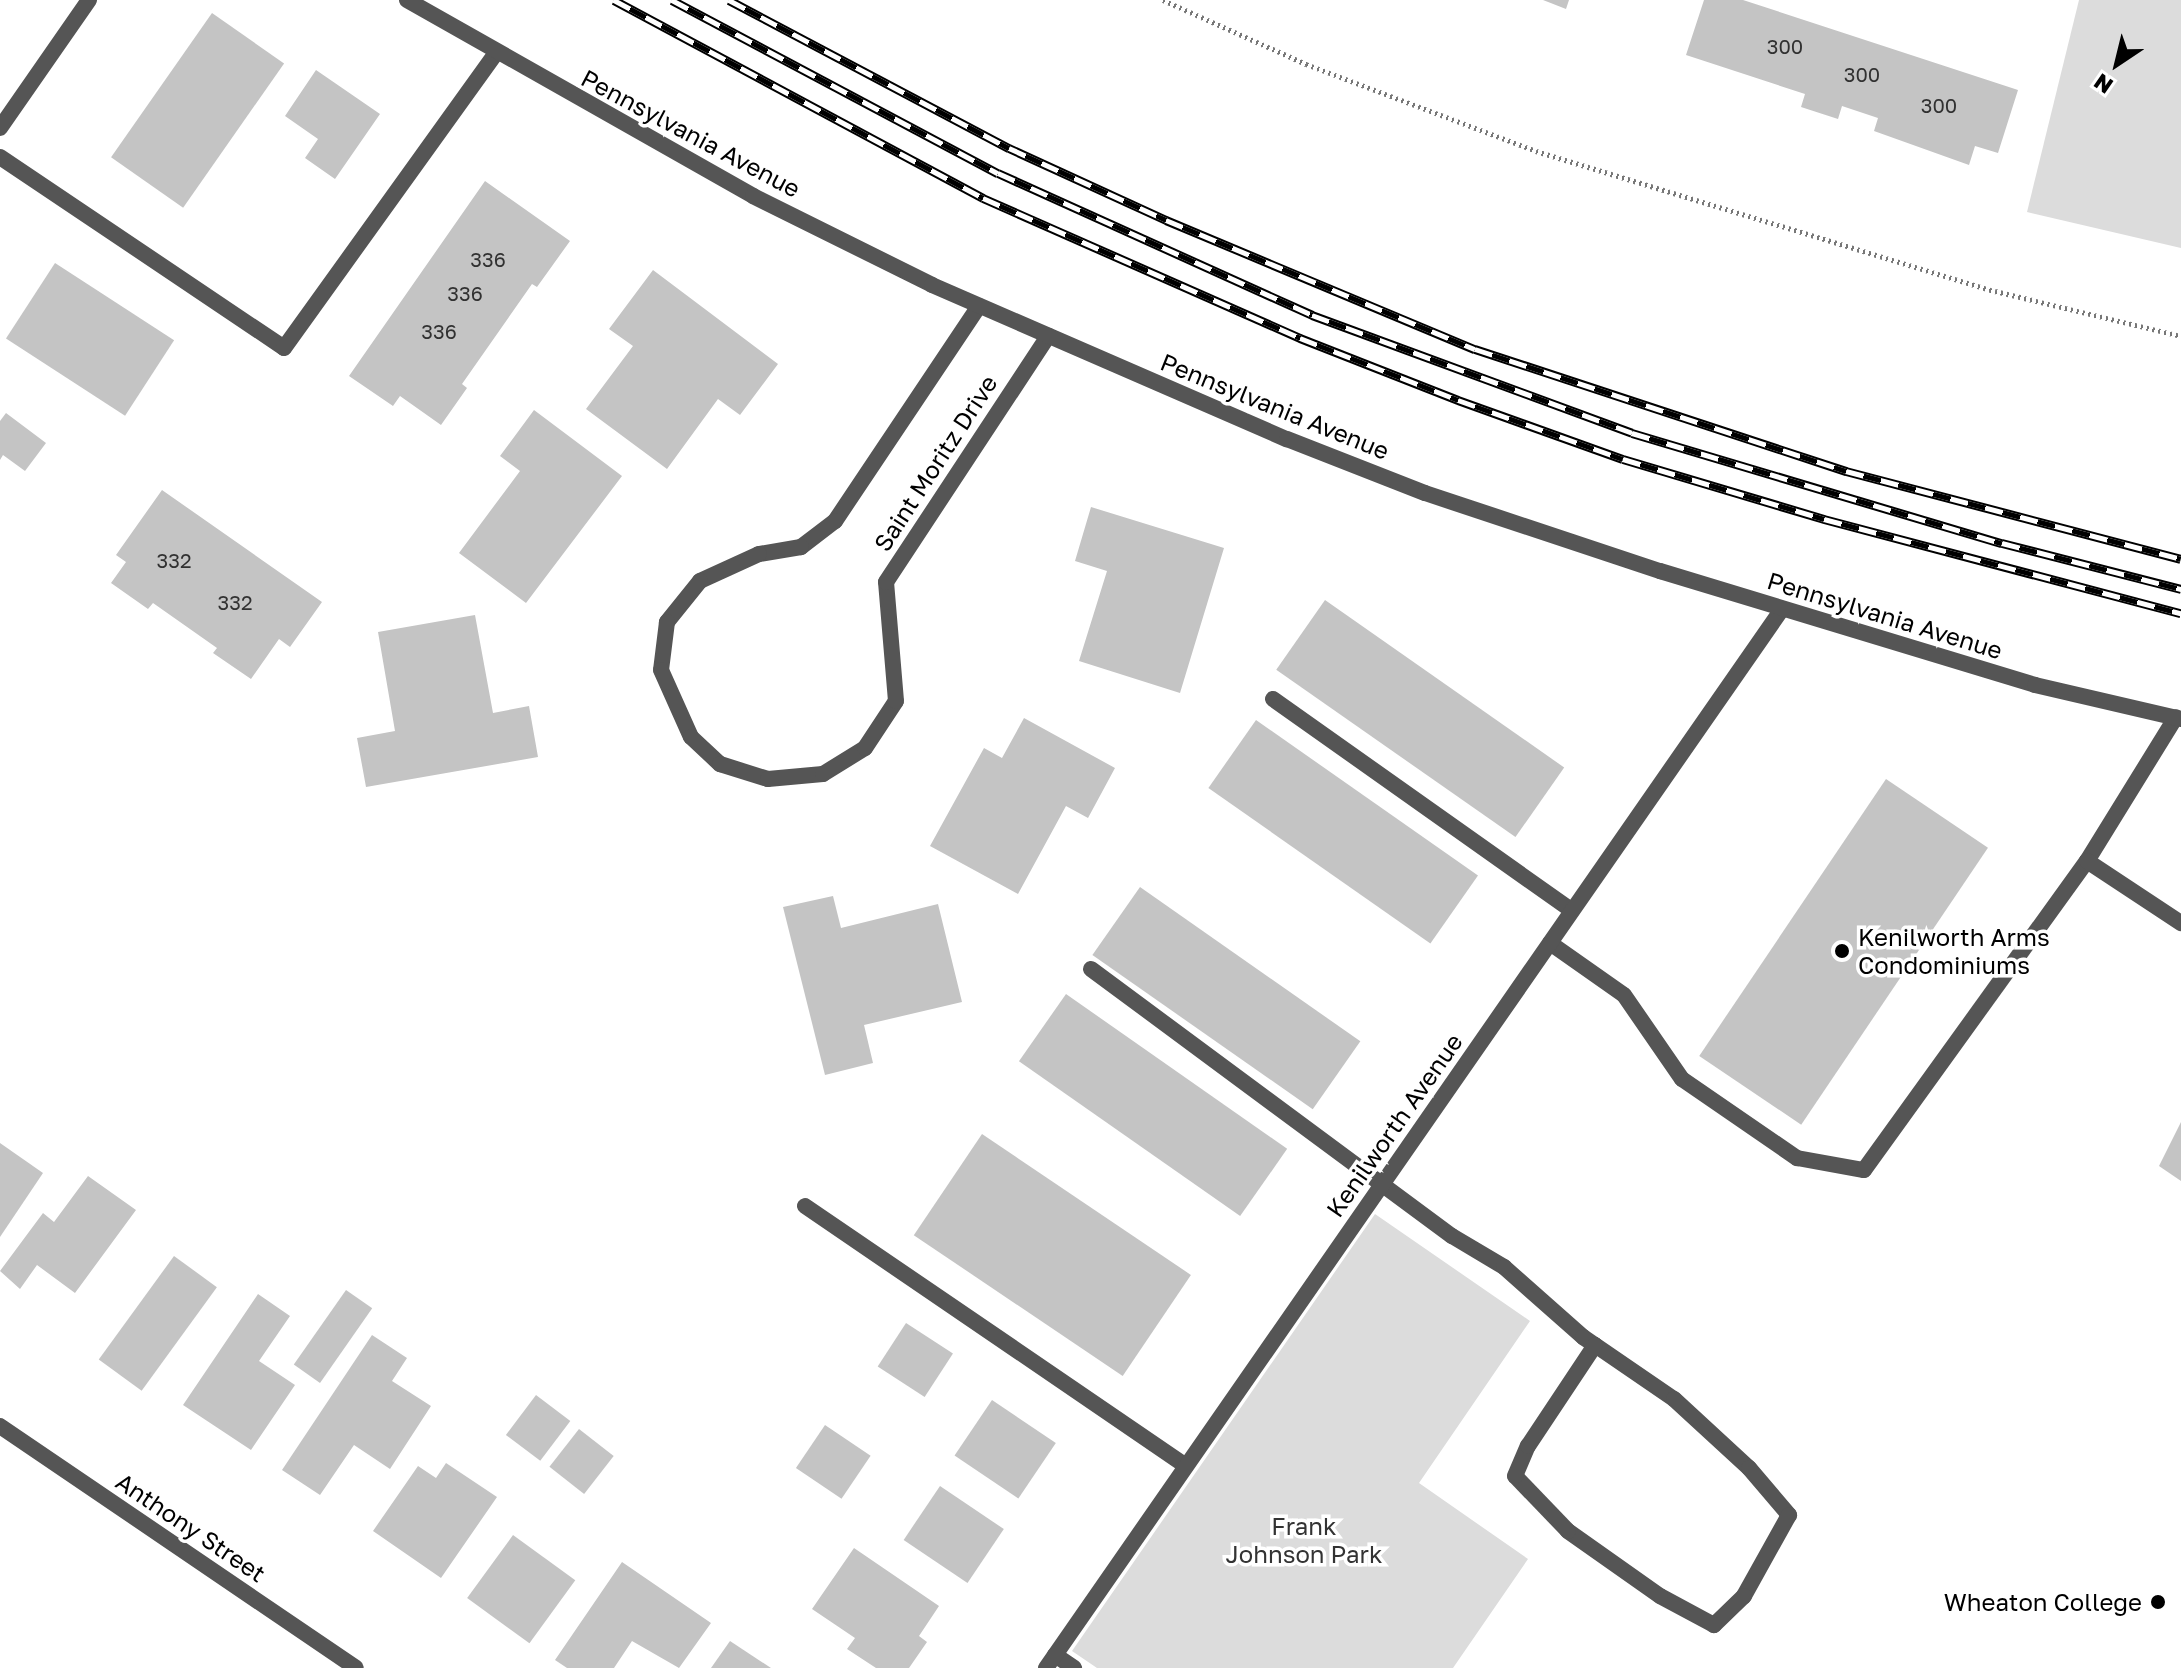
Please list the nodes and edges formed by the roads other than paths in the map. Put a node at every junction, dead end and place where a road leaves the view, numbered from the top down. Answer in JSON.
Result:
{"nodes":[{"id":1,"x":89,"y":0,"type":"edge"},
{"id":2,"x":407,"y":0,"type":"edge"},
{"id":3,"x":496,"y":53,"type":"junction"},
{"id":4,"x":0,"y":128,"type":"edge"},
{"id":5,"x":0,"y":157,"type":"edge"},
{"id":6,"x":979,"y":306,"type":"junction"},
{"id":7,"x":1048,"y":336,"type":"junction"},
{"id":8,"x":1782,"y":609,"type":"junction"},
{"id":9,"x":1273,"y":699,"type":"dead end"},
{"id":10,"x":2178,"y":718,"type":"edge"},
{"id":11,"x":2087,"y":861,"type":"junction"},
{"id":12,"x":1570,"y":909,"type":"junction"},
{"id":13,"x":2181,"y":923,"type":"edge"},
{"id":14,"x":1550,"y":943,"type":"junction"},
{"id":15,"x":1091,"y":969,"type":"dead end"},
{"id":16,"x":1382,"y":1185,"type":"junction"},
{"id":17,"x":805,"y":1206,"type":"dead end"},
{"id":18,"x":1595,"y":1345,"type":"junction"},
{"id":19,"x":0,"y":1426,"type":"edge"},
{"id":20,"x":1186,"y":1466,"type":"junction"},
{"id":21,"x":1050,"y":1662,"type":"edge"},
{"id":22,"x":356,"y":1668,"type":"edge"},
{"id":23,"x":1074,"y":1668,"type":"edge"}],
"edges":[{"from":1,"to":4,"type":"street"},
{"from":2,"to":3,"type":"street","name":"Pennsylvania Avenue"},
{"from":3,"to":5,"type":"street"},
{"from":3,"to":6,"type":"street","name":"Pennsylvania Avenue"},
{"from":6,"to":7,"type":"street","name":"Pennsylvania Avenue"},
{"from":6,"to":7,"type":"street","name":"Saint Moritz Drive"},
{"from":7,"to":8,"type":"street","name":"Pennsylvania Avenue"},
{"from":8,"to":10,"type":"street","name":"Pennsylvania Avenue"},
{"from":8,"to":12,"type":"street","name":"Kenilworth Avenue"},
{"from":9,"to":12,"type":"street"},
{"from":10,"to":11,"type":"street"},
{"from":11,"to":13,"type":"street"},
{"from":11,"to":14,"type":"street"},
{"from":12,"to":14,"type":"street","name":"Kenilworth Avenue"},
{"from":14,"to":16,"type":"street","name":"Kenilworth Avenue"},
{"from":15,"to":16,"type":"street"},
{"from":16,"to":18,"type":"street"},
{"from":16,"to":20,"type":"street","name":"Kenilworth Avenue"},
{"from":17,"to":20,"type":"street"},
{"from":18,"to":18,"type":"street"},
{"from":19,"to":22,"type":"street","name":"Anthony Street"},
{"from":20,"to":21,"type":"street","name":"Kenilworth Avenue"},
{"from":21,"to":23,"type":"street"}]}
